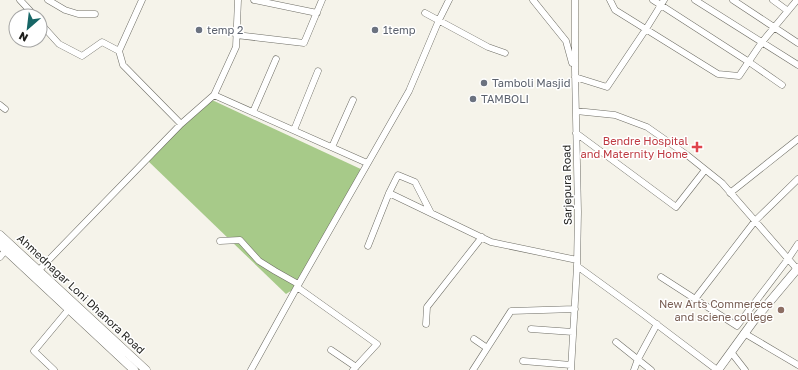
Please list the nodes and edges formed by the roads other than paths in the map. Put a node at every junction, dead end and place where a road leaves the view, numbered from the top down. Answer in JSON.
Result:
{"nodes":[{"id":1,"x":20,"y":0,"type":"edge"},
{"id":2,"x":48,"y":0,"type":"edge"},
{"id":3,"x":142,"y":0,"type":"edge"},
{"id":4,"x":238,"y":0,"type":"edge"},
{"id":5,"x":254,"y":0,"type":"edge"},
{"id":6,"x":322,"y":0,"type":"edge"},
{"id":7,"x":449,"y":0,"type":"edge"},
{"id":8,"x":533,"y":0,"type":"edge"},
{"id":9,"x":575,"y":0,"type":"edge"},
{"id":10,"x":610,"y":0,"type":"edge"},
{"id":11,"x":653,"y":0,"type":"edge"},
{"id":12,"x":695,"y":0,"type":"edge"},
{"id":13,"x":733,"y":0,"type":"edge"},
{"id":14,"x":773,"y":0,"type":"edge"},
{"id":15,"x":797,"y":0,"type":"edge"},
{"id":16,"x":662,"y":3,"type":"edge"},
{"id":17,"x":28,"y":8,"type":"edge"},
{"id":18,"x":788,"y":11,"type":"junction"},
{"id":19,"x":317,"y":13,"type":"junction"},
{"id":20,"x":425,"y":13,"type":"dead end"},
{"id":21,"x":95,"y":14,"type":"dead end"},
{"id":22,"x":439,"y":20,"type":"junction"},
{"id":23,"x":774,"y":28,"type":"junction"},
{"id":24,"x":646,"y":29,"type":"junction"},
{"id":25,"x":48,"y":32,"type":"edge"},
{"id":26,"x":236,"y":35,"type":"junction"},
{"id":27,"x":762,"y":42,"type":"junction"},
{"id":28,"x":798,"y":43,"type":"edge"},
{"id":29,"x":119,"y":51,"type":"junction"},
{"id":30,"x":505,"y":53,"type":"dead end"},
{"id":31,"x":276,"y":59,"type":"dead end"},
{"id":32,"x":749,"y":62,"type":"junction"},
{"id":33,"x":798,"y":65,"type":"edge"},
{"id":34,"x":575,"y":70,"type":"junction"},
{"id":35,"x":318,"y":71,"type":"dead end"},
{"id":36,"x":575,"y":78,"type":"junction"},
{"id":37,"x":782,"y":84,"type":"dead end"},
{"id":38,"x":214,"y":96,"type":"junction"},
{"id":39,"x":353,"y":100,"type":"dead end"},
{"id":40,"x":576,"y":111,"type":"junction"},
{"id":41,"x":253,"y":112,"type":"junction"},
{"id":42,"x":181,"y":124,"type":"junction"},
{"id":43,"x":294,"y":130,"type":"junction"},
{"id":44,"x":576,"y":133,"type":"junction"},
{"id":45,"x":798,"y":139,"type":"edge"},
{"id":46,"x":332,"y":147,"type":"junction"},
{"id":47,"x":368,"y":163,"type":"junction"},
{"id":48,"x":705,"y":170,"type":"junction"},
{"id":49,"x":797,"y":181,"type":"edge"},
{"id":50,"x":389,"y":193,"type":"junction"},
{"id":51,"x":730,"y":193,"type":"junction"},
{"id":52,"x":431,"y":213,"type":"junction"},
{"id":53,"x":755,"y":221,"type":"junction"},
{"id":54,"x":0,"y":235,"type":"edge"},
{"id":55,"x":482,"y":237,"type":"junction"},
{"id":56,"x":220,"y":241,"type":"dead end"},
{"id":57,"x":798,"y":244,"type":"edge"},
{"id":58,"x":368,"y":246,"type":"dead end"},
{"id":59,"x":3,"y":248,"type":"edge"},
{"id":60,"x":0,"y":257,"type":"edge"},
{"id":61,"x":788,"y":259,"type":"junction"},
{"id":62,"x":577,"y":263,"type":"junction"},
{"id":63,"x":798,"y":269,"type":"edge"},
{"id":64,"x":39,"y":270,"type":"junction"},
{"id":65,"x":660,"y":277,"type":"dead end"},
{"id":66,"x":298,"y":285,"type":"junction"},
{"id":67,"x":695,"y":299,"type":"junction"},
{"id":68,"x":69,"y":309,"type":"junction"},
{"id":69,"x":574,"y":309,"type":"junction"},
{"id":70,"x":426,"y":324,"type":"dead end"},
{"id":71,"x":656,"y":324,"type":"junction"},
{"id":72,"x":531,"y":329,"type":"dead end"},
{"id":73,"x":573,"y":332,"type":"junction"},
{"id":74,"x":744,"y":333,"type":"junction"},
{"id":75,"x":474,"y":339,"type":"dead end"},
{"id":76,"x":616,"y":342,"type":"dead end"},
{"id":77,"x":487,"y":348,"type":"junction"},
{"id":78,"x":331,"y":350,"type":"dead end"},
{"id":79,"x":731,"y":352,"type":"junction"},
{"id":80,"x":638,"y":359,"type":"junction"},
{"id":81,"x":523,"y":361,"type":"dead end"},
{"id":82,"x":798,"y":364,"type":"edge"},
{"id":83,"x":354,"y":368,"type":"edge"},
{"id":84,"x":571,"y":368,"type":"edge"},
{"id":85,"x":54,"y":370,"type":"edge"},
{"id":86,"x":134,"y":370,"type":"edge"},
{"id":87,"x":146,"y":370,"type":"edge"},
{"id":88,"x":251,"y":370,"type":"edge"},
{"id":89,"x":473,"y":370,"type":"edge"},
{"id":90,"x":634,"y":370,"type":"edge"},
{"id":91,"x":651,"y":370,"type":"edge"},
{"id":92,"x":717,"y":370,"type":"edge"},
{"id":93,"x":745,"y":370,"type":"edge"}],
"edges":[{"from":1,"to":17,"type":"street"},
{"from":2,"to":21,"type":"street"},
{"from":3,"to":29,"type":"street"},
{"from":4,"to":26,"type":"street"},
{"from":5,"to":19,"type":"street"},
{"from":6,"to":19,"type":"street"},
{"from":7,"to":22,"type":"street"},
{"from":8,"to":34,"type":"street"},
{"from":9,"to":34,"type":"street","name":"Sarjepura Road"},
{"from":10,"to":24,"type":"street"},
{"from":11,"to":16,"type":"street"},
{"from":12,"to":27,"type":"street"},
{"from":13,"to":23,"type":"street"},
{"from":14,"to":18,"type":"street"},
{"from":15,"to":18,"type":"street"},
{"from":16,"to":24,"type":"street"},
{"from":16,"to":32,"type":"street"},
{"from":18,"to":23,"type":"street"},
{"from":19,"to":26,"type":"street"},
{"from":20,"to":22,"type":"street"},
{"from":22,"to":30,"type":"street"},
{"from":22,"to":47,"type":"street"},
{"from":23,"to":27,"type":"street"},
{"from":23,"to":28,"type":"street"},
{"from":24,"to":32,"type":"street"},
{"from":24,"to":36,"type":"street"},
{"from":25,"to":29,"type":"street"},
{"from":26,"to":38,"type":"street"},
{"from":27,"to":32,"type":"street"},
{"from":27,"to":33,"type":"street"},
{"from":29,"to":42,"type":"street"},
{"from":31,"to":41,"type":"street"},
{"from":32,"to":37,"type":"street"},
{"from":34,"to":36,"type":"street","name":"Sarjepura Road"},
{"from":35,"to":43,"type":"street"},
{"from":36,"to":40,"type":"street","name":"Sarjepura Road"},
{"from":38,"to":41,"type":"street"},
{"from":38,"to":42,"type":"street"},
{"from":39,"to":46,"type":"street"},
{"from":40,"to":44,"type":"street","name":"Sarjepura Road"},
{"from":40,"to":48,"type":"street"},
{"from":41,"to":43,"type":"street"},
{"from":42,"to":64,"type":"street"},
{"from":43,"to":46,"type":"street"},
{"from":44,"to":48,"type":"street"},
{"from":44,"to":62,"type":"street","name":"Sarjepura Road"},
{"from":45,"to":51,"type":"street"},
{"from":46,"to":47,"type":"street"},
{"from":47,"to":66,"type":"street"},
{"from":48,"to":51,"type":"street"},
{"from":49,"to":53,"type":"street"},
{"from":50,"to":52,"type":"street"},
{"from":50,"to":52,"type":"street"},
{"from":50,"to":58,"type":"street"},
{"from":51,"to":53,"type":"street"},
{"from":52,"to":55,"type":"street"},
{"from":53,"to":61,"type":"street"},
{"from":53,"to":67,"type":"street"},
{"from":54,"to":64,"type":"main road","name":"Ahmednagar Loni Dhanora Road"},
{"from":55,"to":62,"type":"street"},
{"from":55,"to":70,"type":"street"},
{"from":56,"to":66,"type":"street"},
{"from":57,"to":61,"type":"street"},
{"from":59,"to":60,"type":"street"},
{"from":59,"to":68,"type":"main road","name":"Ahmednagar Loni Dhanora Road"},
{"from":61,"to":63,"type":"street"},
{"from":61,"to":67,"type":"street"},
{"from":62,"to":69,"type":"street","name":"Sarjepura Road"},
{"from":62,"to":71,"type":"street"},
{"from":63,"to":74,"type":"main road"},
{"from":64,"to":87,"type":"main road","name":"Ahmednagar Loni Dhanora Road"},
{"from":65,"to":67,"type":"street"},
{"from":66,"to":83,"type":"street"},
{"from":66,"to":88,"type":"street"},
{"from":68,"to":85,"type":"street"},
{"from":68,"to":86,"type":"main road","name":"Ahmednagar Loni Dhanora Road"},
{"from":69,"to":73,"type":"street","name":"Sarjepura Road"},
{"from":69,"to":77,"type":"street"},
{"from":71,"to":80,"type":"street"},
{"from":71,"to":92,"type":"street"},
{"from":72,"to":73,"type":"street"},
{"from":73,"to":84,"type":"street","name":"Sarjepura Road"},
{"from":74,"to":79,"type":"main road"},
{"from":74,"to":82,"type":"street"},
{"from":75,"to":77,"type":"street"},
{"from":76,"to":80,"type":"street"},
{"from":77,"to":89,"type":"street"},
{"from":78,"to":83,"type":"street"},
{"from":79,"to":92,"type":"main road"},
{"from":79,"to":93,"type":"street"},
{"from":80,"to":90,"type":"street"},
{"from":80,"to":91,"type":"street"},
{"from":81,"to":84,"type":"street"}]}
